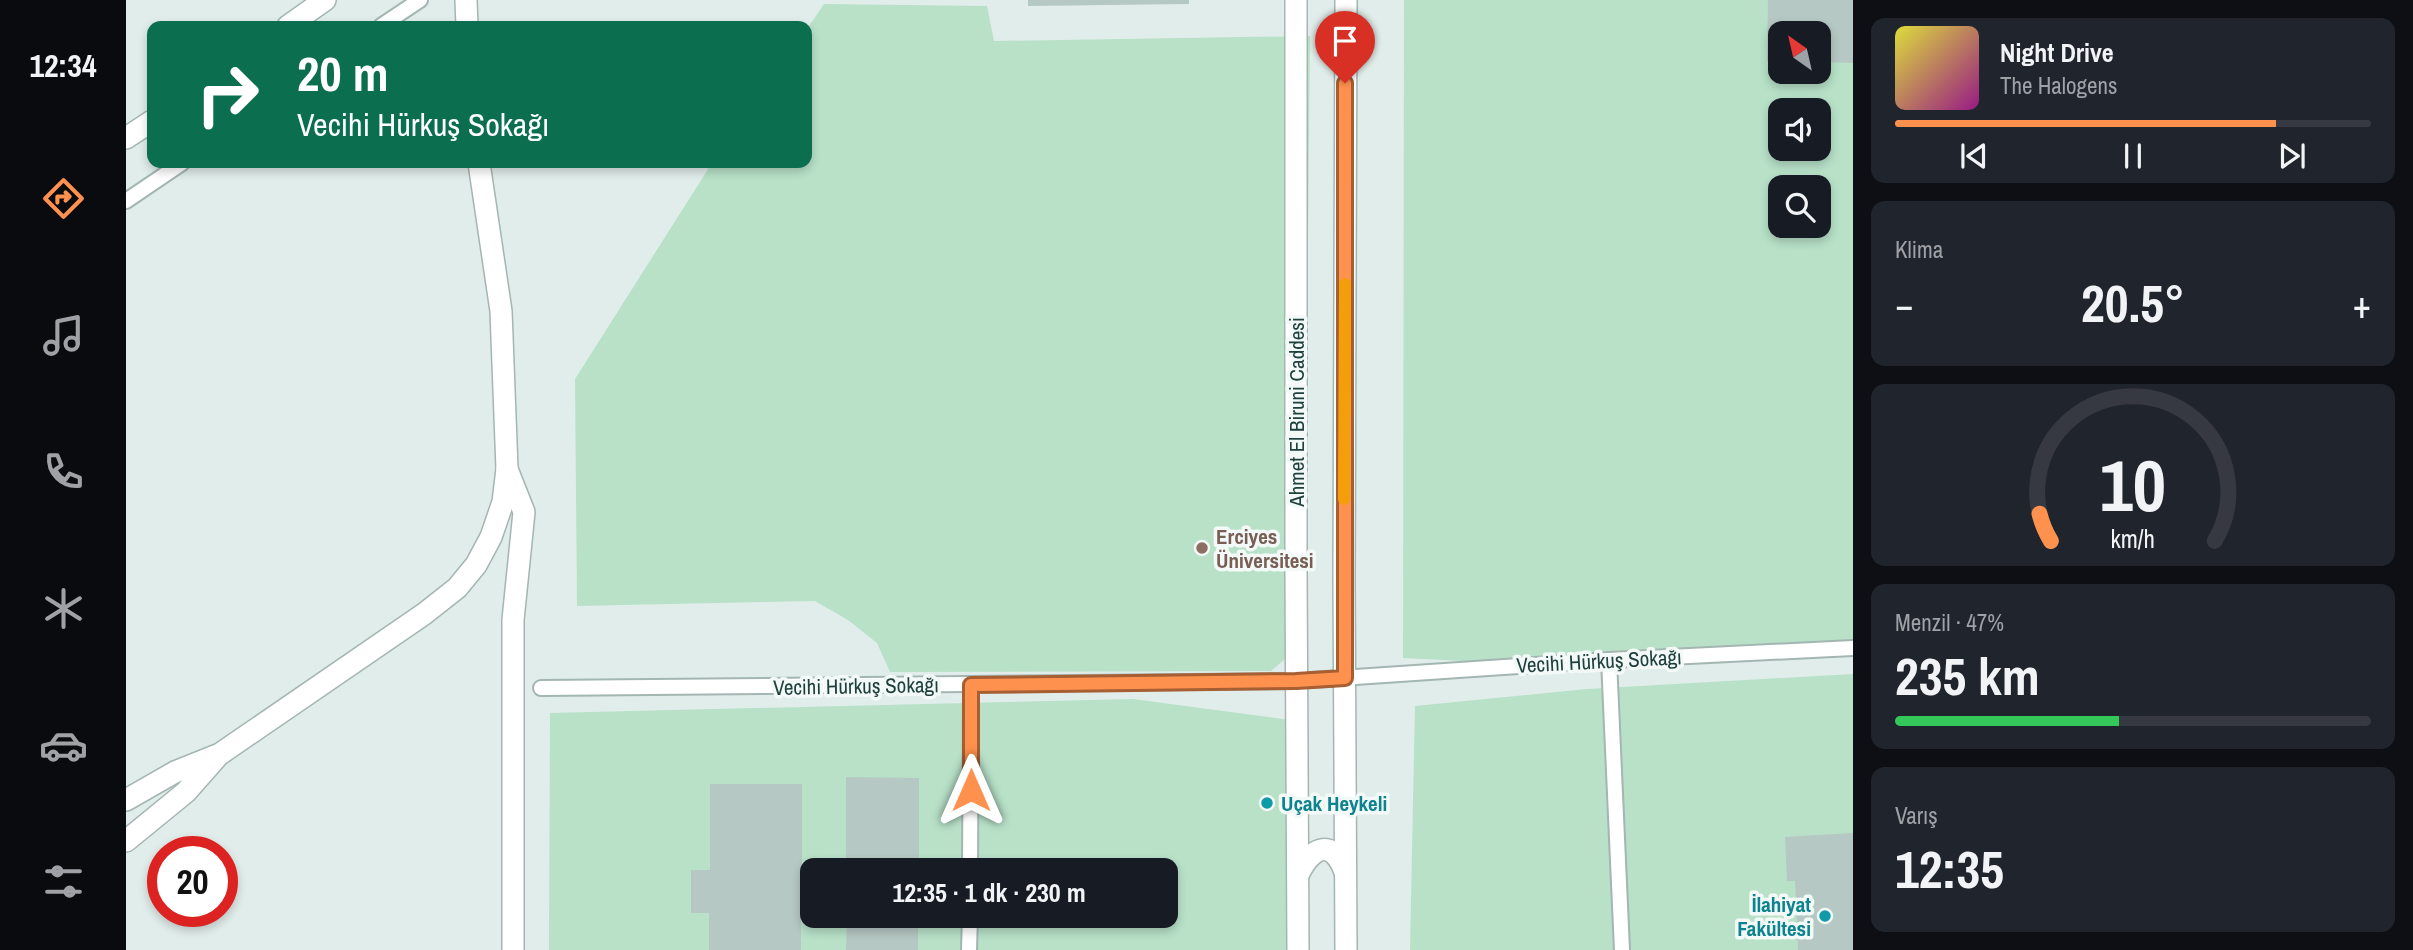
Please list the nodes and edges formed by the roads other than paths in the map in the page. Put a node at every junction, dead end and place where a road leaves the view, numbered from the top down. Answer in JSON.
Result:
{"nodes":[{"id":1,"x":325,"y":0,"type":"edge"},
{"id":2,"x":419,"y":0,"type":"edge"},
{"id":3,"x":466,"y":0,"type":"edge"},
{"id":4,"x":1296,"y":0,"type":"edge"},
{"id":5,"x":1346,"y":0,"type":"edge"},
{"id":6,"x":295,"y":21,"type":"edge"},
{"id":7,"x":388,"y":21,"type":"edge"},
{"id":8,"x":467,"y":21,"type":"edge"},
{"id":9,"x":147,"y":124,"type":"edge"},
{"id":10,"x":126,"y":138,"type":"edge"},
{"id":11,"x":175,"y":168,"type":"edge"},
{"id":12,"x":480,"y":168,"type":"edge"},
{"id":13,"x":126,"y":201,"type":"edge"},
{"id":14,"x":507,"y":469,"type":"junction"},
{"id":15,"x":1853,"y":648,"type":"edge"},
{"id":16,"x":1609,"y":660,"type":"junction"},
{"id":17,"x":1345,"y":678,"type":"junction"},
{"id":18,"x":1296,"y":681,"type":"junction"},
{"id":19,"x":971,"y":685,"type":"junction"},
{"id":20,"x":541,"y":688,"type":"dead end"},
{"id":21,"x":220,"y":754,"type":"junction"},
{"id":22,"x":126,"y":800,"type":"edge"},
{"id":23,"x":126,"y":841,"type":"edge"},
{"id":24,"x":970,"y":858,"type":"edge"},
{"id":25,"x":1299,"y":873,"type":"junction"},
{"id":26,"x":1346,"y":874,"type":"junction"},
{"id":27,"x":970,"y":928,"type":"edge"},
{"id":28,"x":513,"y":950,"type":"edge"},
{"id":29,"x":969,"y":950,"type":"edge"},
{"id":30,"x":1298,"y":950,"type":"edge"},
{"id":31,"x":1346,"y":950,"type":"edge"},
{"id":32,"x":1622,"y":950,"type":"edge"}],
"edges":[{"from":1,"to":6,"type":"street"},
{"from":2,"to":7,"type":"lane"},
{"from":3,"to":8,"type":"street"},
{"from":4,"to":18,"type":"street","name":"Ahmet El Biruni Caddesi"},
{"from":5,"to":17,"type":"street"},
{"from":9,"to":10,"type":"street"},
{"from":11,"to":13,"type":"lane"},
{"from":12,"to":14,"type":"street"},
{"from":14,"to":21,"type":"street"},
{"from":14,"to":28,"type":"street"},
{"from":15,"to":16,"type":"lane","name":"Vecihi Hürkuş Sokağı"},
{"from":16,"to":17,"type":"lane","name":"Vecihi Hürkuş Sokağı"},
{"from":16,"to":32,"type":"lane"},
{"from":17,"to":18,"type":"lane","name":"Vecihi Hürkuş Sokağı"},
{"from":17,"to":26,"type":"street"},
{"from":18,"to":19,"type":"lane","name":"Vecihi Hürkuş Sokağı"},
{"from":18,"to":25,"type":"street","name":"Ahmet El Biruni Caddesi"},
{"from":19,"to":20,"type":"lane","name":"Vecihi Hürkuş Sokağı"},
{"from":19,"to":24,"type":"lane"},
{"from":21,"to":22,"type":"street"},
{"from":21,"to":23,"type":"street"},
{"from":25,"to":26,"type":"street"},
{"from":25,"to":30,"type":"street","name":"Ahmet El Biruni Caddesi"},
{"from":26,"to":31,"type":"street"},
{"from":27,"to":29,"type":"lane"}]}
